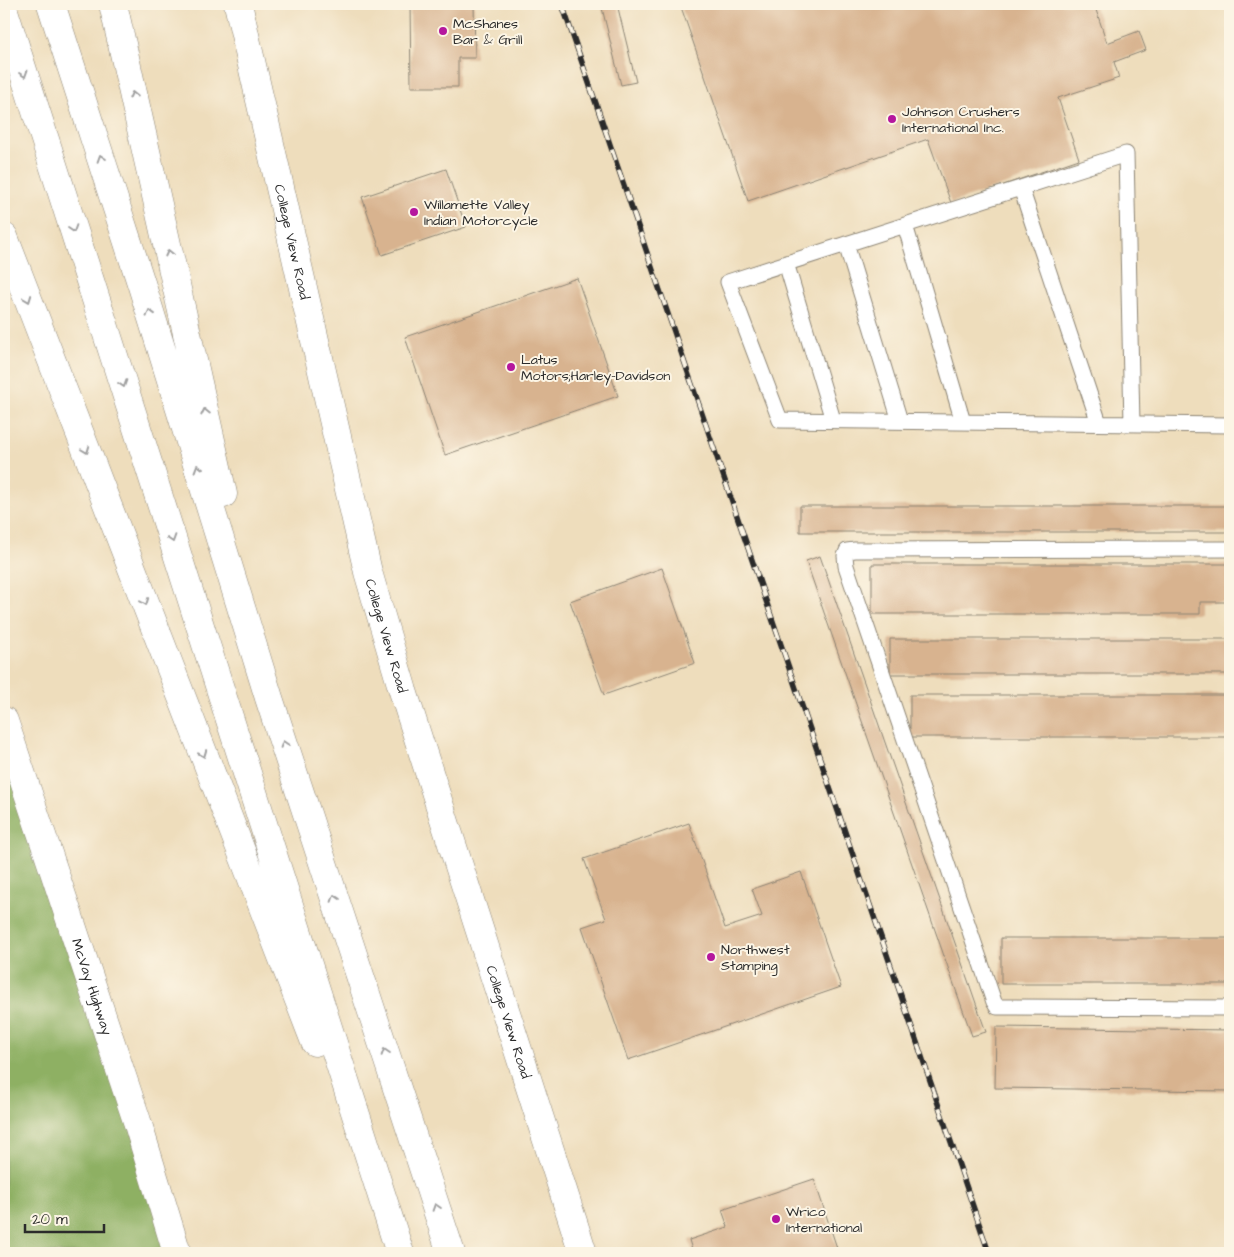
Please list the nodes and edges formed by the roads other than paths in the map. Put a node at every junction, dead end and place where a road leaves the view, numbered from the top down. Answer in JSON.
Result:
{"nodes":[{"id":1,"x":51,"y":4,"type":"edge"},
{"id":2,"x":113,"y":4,"type":"edge"},
{"id":3,"x":238,"y":4,"type":"edge"},
{"id":4,"x":4,"y":11,"type":"edge"},
{"id":5,"x":1021,"y":188,"type":"junction"},
{"id":6,"x":905,"y":225,"type":"junction"},
{"id":7,"x":4,"y":237,"type":"edge"},
{"id":8,"x":846,"y":244,"type":"junction"},
{"id":9,"x":786,"y":263,"type":"junction"},
{"id":10,"x":833,"y":420,"type":"junction"},
{"id":11,"x":900,"y":421,"type":"junction"},
{"id":12,"x":963,"y":422,"type":"junction"},
{"id":13,"x":1099,"y":423,"type":"junction"},
{"id":14,"x":1132,"y":424,"type":"junction"},
{"id":15,"x":1230,"y":425,"type":"edge"},
{"id":16,"x":1230,"y":549,"type":"edge"},
{"id":17,"x":269,"y":698,"type":"junction"},
{"id":18,"x":4,"y":721,"type":"edge"},
{"id":19,"x":1230,"y":1008,"type":"edge"},
{"id":20,"x":177,"y":1253,"type":"edge"},
{"id":21,"x":399,"y":1253,"type":"edge"},
{"id":22,"x":451,"y":1253,"type":"edge"},
{"id":23,"x":583,"y":1253,"type":"edge"}],
"edges":[{"from":17,"to":1,"type":"main road","one_way":true},
{"from":17,"to":2,"type":"main road","one_way":true},
{"from":3,"to":23,"type":"main road","name":"College View Road"},
{"from":4,"to":21,"type":"main road","one_way":true},
{"from":5,"to":6,"type":"lane"},
{"from":5,"to":13,"type":"lane"},
{"from":5,"to":14,"type":"lane"},
{"from":6,"to":8,"type":"lane"},
{"from":6,"to":12,"type":"lane"},
{"from":7,"to":21,"type":"main road","one_way":true},
{"from":8,"to":9,"type":"lane"},
{"from":8,"to":11,"type":"lane"},
{"from":9,"to":10,"type":"lane"},
{"from":9,"to":10,"type":"lane"},
{"from":10,"to":11,"type":"lane"},
{"from":11,"to":12,"type":"lane"},
{"from":12,"to":13,"type":"lane"},
{"from":13,"to":14,"type":"lane"},
{"from":14,"to":15,"type":"lane"},
{"from":16,"to":19,"type":"lane"},
{"from":22,"to":17,"type":"main road","one_way":true},
{"from":18,"to":20,"type":"main road","name":"McVay Highway"}]}
